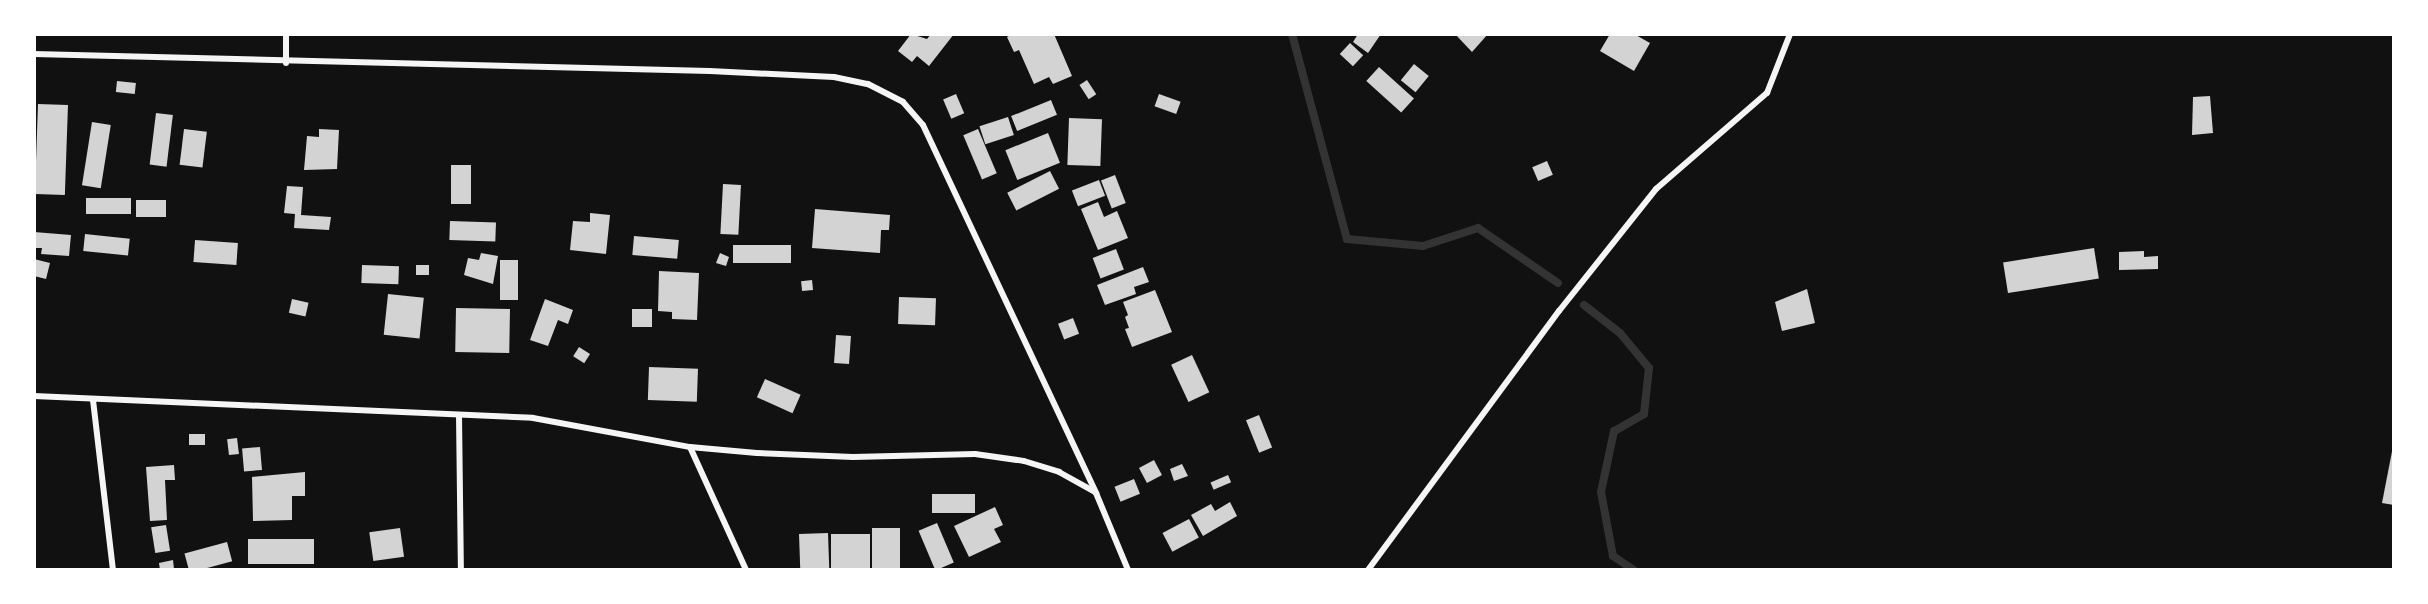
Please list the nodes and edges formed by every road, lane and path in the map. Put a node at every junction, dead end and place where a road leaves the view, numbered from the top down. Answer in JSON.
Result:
{"nodes":[{"id":1,"x":286,"y":34,"type":"edge"},
{"id":2,"x":1790,"y":34,"type":"edge"},
{"id":3,"x":34,"y":54,"type":"edge"},
{"id":4,"x":286,"y":63,"type":"junction"},
{"id":5,"x":34,"y":396,"type":"edge"},
{"id":6,"x":93,"y":400,"type":"junction"},
{"id":7,"x":459,"y":415,"type":"junction"},
{"id":8,"x":690,"y":447,"type":"junction"},
{"id":9,"x":1096,"y":493,"type":"junction"},
{"id":10,"x":113,"y":570,"type":"edge"},
{"id":11,"x":461,"y":570,"type":"edge"},
{"id":12,"x":746,"y":570,"type":"edge"},
{"id":13,"x":1128,"y":570,"type":"edge"},
{"id":14,"x":1368,"y":570,"type":"edge"}],
"edges":[{"from":1,"to":4,"type":"street"},
{"from":2,"to":14,"type":"street"},
{"from":3,"to":4,"type":"street"},
{"from":4,"to":9,"type":"street"},
{"from":5,"to":6,"type":"street"},
{"from":6,"to":7,"type":"street"},
{"from":6,"to":10,"type":"street"},
{"from":7,"to":8,"type":"street"},
{"from":7,"to":11,"type":"street"},
{"from":8,"to":9,"type":"street"},
{"from":8,"to":12,"type":"street"},
{"from":9,"to":13,"type":"street"}]}
